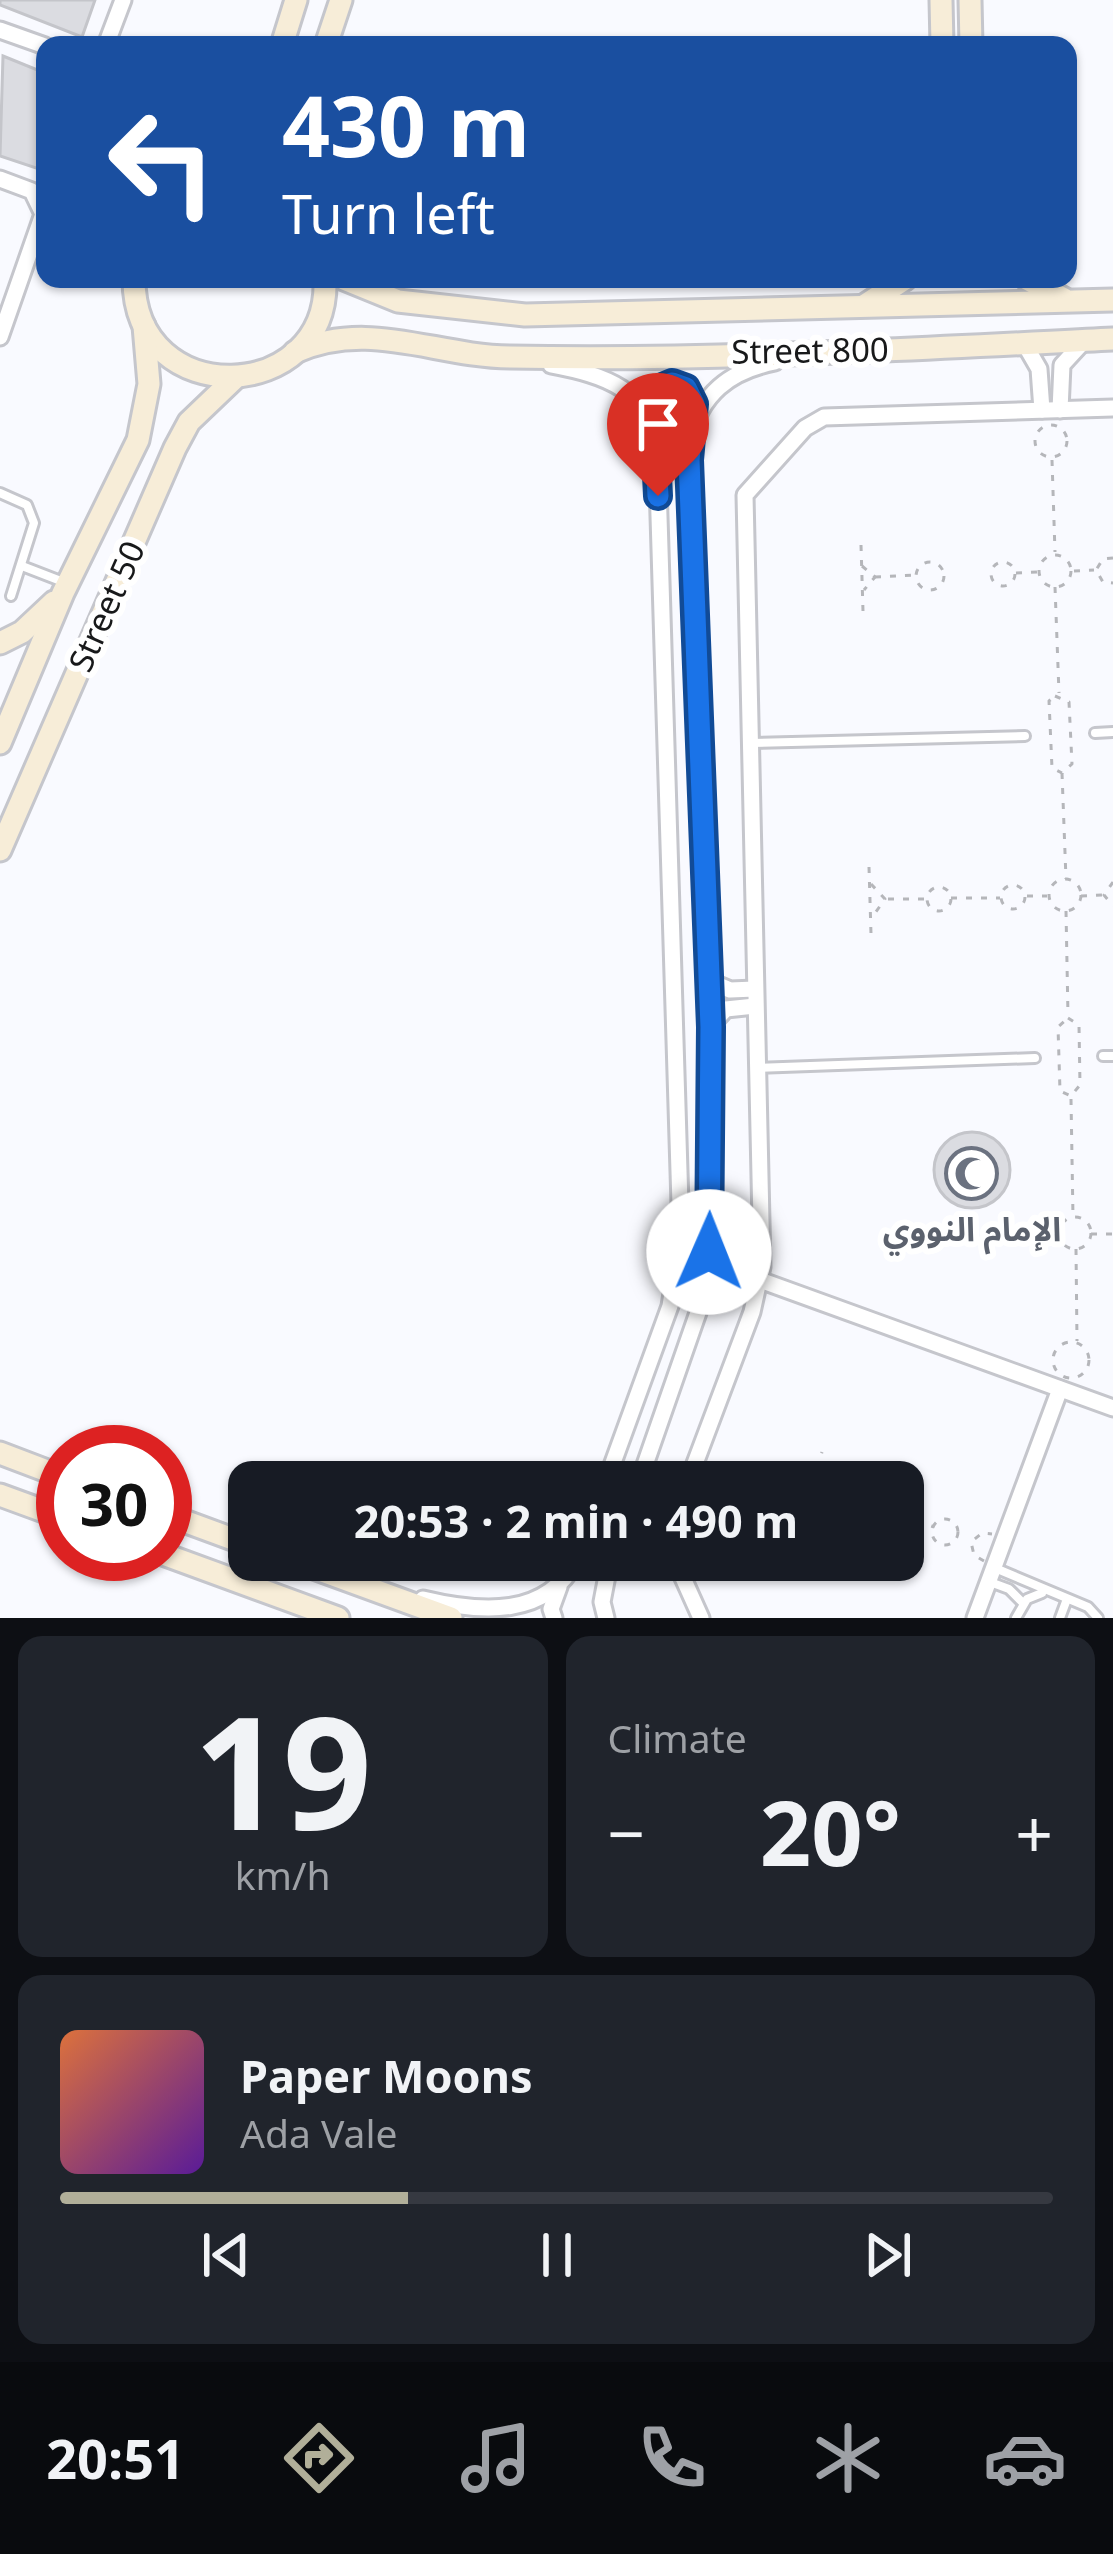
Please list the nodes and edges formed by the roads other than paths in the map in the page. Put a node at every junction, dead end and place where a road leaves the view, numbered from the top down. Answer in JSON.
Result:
{"nodes":[{"id":1,"x":123,"y":0,"type":"edge"},
{"id":2,"x":296,"y":0,"type":"edge"},
{"id":3,"x":341,"y":0,"type":"edge"},
{"id":4,"x":941,"y":0,"type":"edge"},
{"id":5,"x":970,"y":0,"type":"edge"},
{"id":6,"x":0,"y":30,"type":"edge"},
{"id":7,"x":109,"y":36,"type":"edge"},
{"id":8,"x":285,"y":36,"type":"edge"},
{"id":9,"x":329,"y":36,"type":"edge"},
{"id":10,"x":942,"y":36,"type":"edge"},
{"id":11,"x":971,"y":36,"type":"edge"},
{"id":12,"x":36,"y":43,"type":"edge"},
{"id":13,"x":0,"y":178,"type":"edge"},
{"id":14,"x":36,"y":199,"type":"edge"},
{"id":15,"x":36,"y":234,"type":"edge"},
{"id":16,"x":136,"y":288,"type":"edge"},
{"id":17,"x":324,"y":288,"type":"edge"},
{"id":18,"x":369,"y":288,"type":"edge"},
{"id":19,"x":891,"y":288,"type":"edge"},
{"id":20,"x":1044,"y":288,"type":"edge"},
{"id":21,"x":1113,"y":300,"type":"edge"},
{"id":22,"x":1070,"y":302,"type":"junction"},
{"id":23,"x":862,"y":307,"type":"junction"},
{"id":24,"x":144,"y":326,"type":"junction"},
{"id":25,"x":0,"y":334,"type":"edge"},
{"id":26,"x":1113,"y":339,"type":"edge"},
{"id":27,"x":1085,"y":340,"type":"junction"},
{"id":28,"x":1024,"y":343,"type":"junction"},
{"id":29,"x":854,"y":350,"type":"junction"},
{"id":30,"x":295,"y":352,"type":"junction"},
{"id":31,"x":506,"y":357,"type":"junction"},
{"id":32,"x":235,"y":378,"type":"junction"},
{"id":33,"x":1113,"y":408,"type":"edge"},
{"id":34,"x":1042,"y":410,"type":"junction"},
{"id":35,"x":1060,"y":410,"type":"junction"},
{"id":36,"x":649,"y":416,"type":"junction"},
{"id":37,"x":695,"y":422,"type":"junction"},
{"id":38,"x":0,"y":493,"type":"edge"},
{"id":39,"x":22,"y":566,"type":"junction"},
{"id":40,"x":65,"y":588,"type":"junction"},
{"id":41,"x":11,"y":596,"type":"dead end"},
{"id":42,"x":0,"y":643,"type":"edge"},
{"id":43,"x":1113,"y":732,"type":"edge"},
{"id":44,"x":1095,"y":733,"type":"dead end"},
{"id":45,"x":1024,"y":736,"type":"dead end"},
{"id":46,"x":748,"y":742,"type":"junction"},
{"id":47,"x":0,"y":743,"type":"edge"},
{"id":48,"x":0,"y":850,"type":"edge"},
{"id":49,"x":709,"y":981,"type":"junction"},
{"id":50,"x":755,"y":998,"type":"junction"},
{"id":51,"x":711,"y":1027,"type":"junction"},
{"id":52,"x":1035,"y":1058,"type":"dead end"},
{"id":53,"x":757,"y":1068,"type":"junction"},
{"id":54,"x":760,"y":1280,"type":"junction"},
{"id":55,"x":1060,"y":1389,"type":"junction"},
{"id":56,"x":1113,"y":1408,"type":"edge"},
{"id":57,"x":0,"y":1453,"type":"edge"},
{"id":58,"x":614,"y":1461,"type":"edge"},
{"id":59,"x":645,"y":1461,"type":"edge"},
{"id":60,"x":695,"y":1461,"type":"edge"},
{"id":61,"x":36,"y":1467,"type":"edge"},
{"id":62,"x":0,"y":1495,"type":"edge"},
{"id":63,"x":36,"y":1508,"type":"edge"},
{"id":64,"x":192,"y":1524,"type":"edge"},
{"id":65,"x":228,"y":1536,"type":"edge"},
{"id":66,"x":192,"y":1565,"type":"edge"},
{"id":67,"x":992,"y":1572,"type":"junction"},
{"id":68,"x":563,"y":1581,"type":"edge"},
{"id":69,"x":607,"y":1581,"type":"edge"},
{"id":70,"x":684,"y":1581,"type":"edge"},
{"id":71,"x":353,"y":1582,"type":"joint"},
{"id":72,"x":560,"y":1585,"type":"junction"},
{"id":73,"x":1043,"y":1593,"type":"junction"},
{"id":74,"x":1067,"y":1599,"type":"junction"},
{"id":75,"x":1023,"y":1604,"type":"junction"},
{"id":76,"x":602,"y":1613,"type":"edge"},
{"id":77,"x":338,"y":1618,"type":"edge"},
{"id":78,"x":451,"y":1618,"type":"edge"},
{"id":79,"x":554,"y":1618,"type":"edge"},
{"id":80,"x":701,"y":1618,"type":"edge"},
{"id":81,"x":975,"y":1618,"type":"edge"},
{"id":82,"x":1016,"y":1618,"type":"edge"},
{"id":83,"x":1060,"y":1618,"type":"edge"},
{"id":84,"x":1098,"y":1618,"type":"edge"}],
"edges":[{"from":1,"to":7,"type":"street"},
{"from":2,"to":8,"type":"main road"},
{"from":3,"to":9,"type":"main road"},
{"from":4,"to":10,"type":"main road"},
{"from":5,"to":11,"type":"main road"},
{"from":6,"to":12,"type":"street"},
{"from":13,"to":14,"type":"street"},
{"from":15,"to":25,"type":"street"},
{"from":16,"to":24,"type":"main road","name":"Street 50"},
{"from":17,"to":30,"type":"main road"},
{"from":18,"to":23,"type":"main road","name":"Street 800"},
{"from":19,"to":23,"type":"main road"},
{"from":20,"to":22,"type":"main road"},
{"from":21,"to":22,"type":"main road","name":"Street 800"},
{"from":22,"to":23,"type":"main road","name":"Street 800"},
{"from":24,"to":32,"type":"main road"},
{"from":24,"to":40,"type":"main road","name":"Street 50"},
{"from":26,"to":27,"type":"main road","name":"Street 800"},
{"from":27,"to":28,"type":"main road","name":"Street 800"},
{"from":27,"to":35,"type":"street"},
{"from":28,"to":29,"type":"main road","name":"Street 800"},
{"from":28,"to":34,"type":"street"},
{"from":29,"to":31,"type":"main road","name":"Street 800"},
{"from":29,"to":37,"type":"street"},
{"from":30,"to":31,"type":"main road","name":"Street 800"},
{"from":30,"to":32,"type":"main road","name":"Street 800"},
{"from":31,"to":36,"type":"street"},
{"from":32,"to":48,"type":"main road","name":"Street 50"},
{"from":33,"to":35,"type":"street"},
{"from":34,"to":35,"type":"street"},
{"from":34,"to":46,"type":"street"},
{"from":36,"to":37,"type":"street"},
{"from":36,"to":58,"type":"street"},
{"from":37,"to":49,"type":"street"},
{"from":38,"to":39,"type":"lane"},
{"from":39,"to":40,"type":"lane"},
{"from":39,"to":41,"type":"lane"},
{"from":40,"to":42,"type":"main road"},
{"from":40,"to":47,"type":"main road","name":"Street 50"},
{"from":43,"to":44,"type":"lane"},
{"from":45,"to":46,"type":"lane"},
{"from":46,"to":50,"type":"street"},
{"from":49,"to":50,"type":"street"},
{"from":49,"to":51,"type":"street"},
{"from":50,"to":51,"type":"street"},
{"from":50,"to":53,"type":"street"},
{"from":51,"to":59,"type":"street"},
{"from":52,"to":53,"type":"lane"},
{"from":53,"to":54,"type":"street"},
{"from":54,"to":55,"type":"street"},
{"from":54,"to":60,"type":"street"},
{"from":55,"to":56,"type":"street"},
{"from":55,"to":67,"type":"street"},
{"from":57,"to":61,"type":"main road"},
{"from":62,"to":63,"type":"main road"},
{"from":64,"to":65,"type":"main road"},
{"from":66,"to":77,"type":"main road"},
{"from":67,"to":73,"type":"lane"},
{"from":67,"to":75,"type":"lane"},
{"from":67,"to":81,"type":"street"},
{"from":68,"to":72,"type":"street"},
{"from":69,"to":76,"type":"street"},
{"from":70,"to":80,"type":"street"},
{"from":71,"to":72,"type":"street"},
{"from":71,"to":78,"type":"main road"},
{"from":72,"to":79,"type":"street"},
{"from":73,"to":74,"type":"lane"},
{"from":73,"to":75,"type":"lane"},
{"from":74,"to":83,"type":"lane"},
{"from":74,"to":84,"type":"lane"},
{"from":75,"to":82,"type":"lane"}]}
